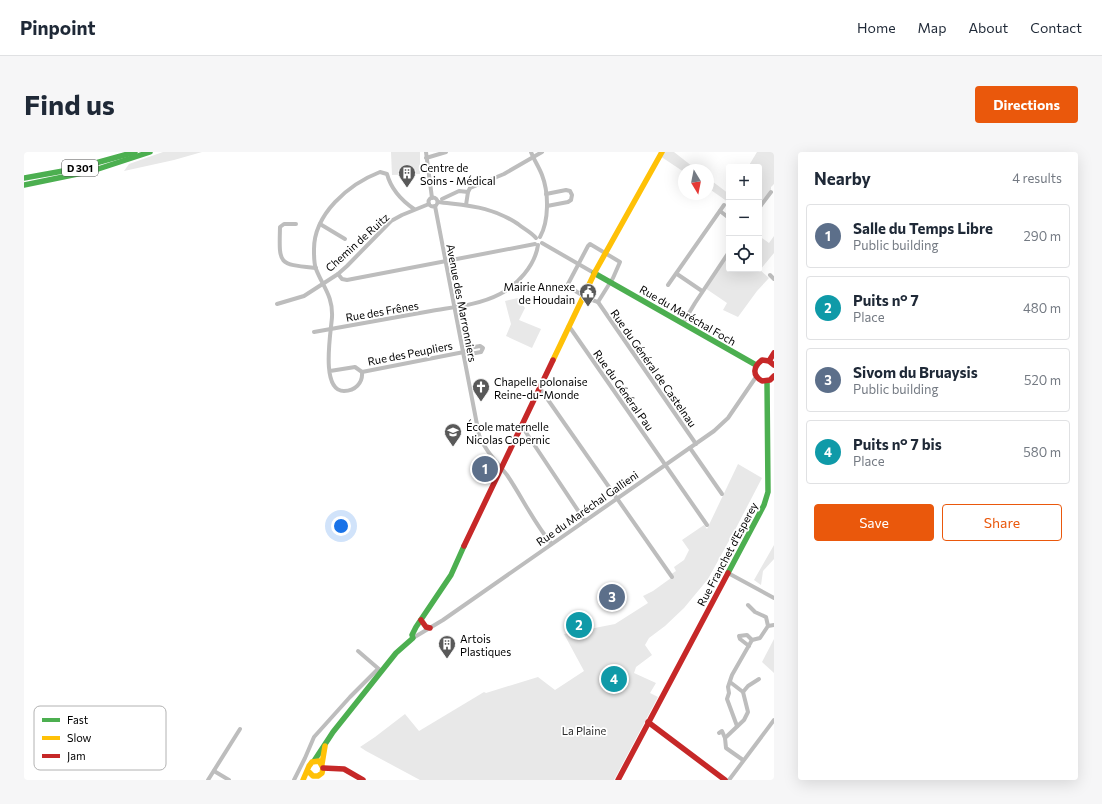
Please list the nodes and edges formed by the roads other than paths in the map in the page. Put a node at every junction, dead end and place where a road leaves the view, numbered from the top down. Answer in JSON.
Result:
{"nodes":[{"id":1,"x":135,"y":152,"type":"edge"},
{"id":2,"x":150,"y":152,"type":"edge"},
{"id":3,"x":426,"y":152,"type":"edge"},
{"id":4,"x":446,"y":152,"type":"edge"},
{"id":5,"x":532,"y":152,"type":"edge"},
{"id":6,"x":542,"y":152,"type":"edge"},
{"id":7,"x":662,"y":152,"type":"edge"},
{"id":8,"x":533,"y":157,"type":"junction"},
{"id":9,"x":426,"y":158,"type":"junction"},
{"id":10,"x":24,"y":178,"type":"edge"},
{"id":11,"x":24,"y":185,"type":"edge"},
{"id":12,"x":468,"y":192,"type":"junction"},
{"id":13,"x":770,"y":192,"type":"dead end"},
{"id":14,"x":546,"y":194,"type":"junction"},
{"id":15,"x":432,"y":198,"type":"junction"},
{"id":16,"x":442,"y":199,"type":"dead end"},
{"id":17,"x":438,"y":202,"type":"junction"},
{"id":18,"x":429,"y":204,"type":"junction"},
{"id":19,"x":762,"y":204,"type":"edge"},
{"id":20,"x":466,"y":205,"type":"junction"},
{"id":21,"x":724,"y":205,"type":"dead end"},
{"id":22,"x":435,"y":206,"type":"junction"},
{"id":23,"x":547,"y":206,"type":"junction"},
{"id":24,"x":414,"y":209,"type":"junction"},
{"id":25,"x":720,"y":211,"type":"junction"},
{"id":26,"x":726,"y":216,"type":"edge"},
{"id":27,"x":296,"y":224,"type":"dead end"},
{"id":28,"x":320,"y":224,"type":"junction"},
{"id":29,"x":538,"y":238,"type":"junction"},
{"id":30,"x":345,"y":239,"type":"dead end"},
{"id":31,"x":538,"y":244,"type":"junction"},
{"id":32,"x":605,"y":252,"type":"junction"},
{"id":33,"x":726,"y":256,"type":"edge"},
{"id":34,"x":445,"y":261,"type":"junction"},
{"id":35,"x":578,"y":264,"type":"junction"},
{"id":36,"x":316,"y":268,"type":"junction"},
{"id":37,"x":594,"y":273,"type":"junction"},
{"id":38,"x":338,"y":274,"type":"junction"},
{"id":39,"x":677,"y":274,"type":"junction"},
{"id":40,"x":770,"y":275,"type":"dead end"},
{"id":41,"x":774,"y":279,"type":"edge"},
{"id":42,"x":610,"y":282,"type":"junction"},
{"id":43,"x":324,"y":283,"type":"junction"},
{"id":44,"x":668,"y":286,"type":"dead end"},
{"id":45,"x":702,"y":292,"type":"junction"},
{"id":46,"x":583,"y":295,"type":"junction"},
{"id":47,"x":598,"y":302,"type":"junction"},
{"id":48,"x":276,"y":304,"type":"dead end"},
{"id":49,"x":454,"y":306,"type":"junction"},
{"id":50,"x":683,"y":323,"type":"junction"},
{"id":51,"x":568,"y":327,"type":"junction"},
{"id":52,"x":331,"y":329,"type":"junction"},
{"id":53,"x":314,"y":332,"type":"dead end"},
{"id":54,"x":469,"y":351,"type":"dead end"},
{"id":55,"x":462,"y":352,"type":"junction"},
{"id":56,"x":774,"y":354,"type":"edge"},
{"id":57,"x":769,"y":361,"type":"junction"},
{"id":58,"x":756,"y":365,"type":"junction"},
{"id":59,"x":774,"y":365,"type":"edge"},
{"id":60,"x":330,"y":371,"type":"junction"},
{"id":61,"x":362,"y":372,"type":"junction"},
{"id":62,"x":774,"y":376,"type":"edge"},
{"id":63,"x":756,"y":377,"type":"junction"},
{"id":64,"x":767,"y":381,"type":"junction"},
{"id":65,"x":539,"y":387,"type":"junction"},
{"id":66,"x":521,"y":425,"type":"junction"},
{"id":67,"x":696,"y":444,"type":"junction"},
{"id":68,"x":690,"y":448,"type":"junction"},
{"id":69,"x":664,"y":465,"type":"junction"},
{"id":70,"x":501,"y":467,"type":"junction"},
{"id":71,"x":722,"y":494,"type":"dead end"},
{"id":72,"x":616,"y":499,"type":"junction"},
{"id":73,"x":585,"y":521,"type":"junction"},
{"id":74,"x":707,"y":525,"type":"dead end"},
{"id":75,"x":551,"y":543,"type":"junction"},
{"id":76,"x":728,"y":573,"type":"junction"},
{"id":77,"x":672,"y":578,"type":"dead end"},
{"id":78,"x":774,"y":598,"type":"edge"},
{"id":79,"x":748,"y":605,"type":"dead end"},
{"id":80,"x":421,"y":620,"type":"junction"},
{"id":81,"x":774,"y":625,"type":"edge"},
{"id":82,"x":768,"y":626,"type":"junction"},
{"id":83,"x":430,"y":628,"type":"junction"},
{"id":84,"x":414,"y":638,"type":"junction"},
{"id":85,"x":752,"y":640,"type":"junction"},
{"id":86,"x":749,"y":646,"type":"junction"},
{"id":87,"x":358,"y":650,"type":"dead end"},
{"id":88,"x":380,"y":670,"type":"junction"},
{"id":89,"x":759,"y":679,"type":"dead end"},
{"id":90,"x":730,"y":682,"type":"junction"},
{"id":91,"x":738,"y":688,"type":"junction"},
{"id":92,"x":743,"y":692,"type":"junction"},
{"id":93,"x":729,"y":693,"type":"junction"},
{"id":94,"x":774,"y":720,"type":"edge"},
{"id":95,"x":648,"y":722,"type":"junction"},
{"id":96,"x":737,"y":726,"type":"junction"},
{"id":97,"x":240,"y":729,"type":"dead end"},
{"id":98,"x":719,"y":733,"type":"dead end"},
{"id":99,"x":725,"y":738,"type":"junction"},
{"id":100,"x":326,"y":742,"type":"junction"},
{"id":101,"x":743,"y":760,"type":"junction"},
{"id":102,"x":314,"y":761,"type":"junction"},
{"id":103,"x":303,"y":763,"type":"junction"},
{"id":104,"x":323,"y":766,"type":"junction"},
{"id":105,"x":308,"y":769,"type":"junction"},
{"id":106,"x":214,"y":771,"type":"junction"},
{"id":107,"x":317,"y":777,"type":"edge"},
{"id":108,"x":619,"y":779,"type":"edge"},
{"id":109,"x":208,"y":780,"type":"edge"},
{"id":110,"x":229,"y":780,"type":"edge"},
{"id":111,"x":294,"y":780,"type":"edge"},
{"id":112,"x":303,"y":780,"type":"edge"},
{"id":113,"x":308,"y":780,"type":"edge"},
{"id":114,"x":363,"y":780,"type":"edge"},
{"id":115,"x":725,"y":780,"type":"edge"},
{"id":116,"x":729,"y":780,"type":"edge"}],
"edges":[{"from":1,"to":10,"type":"main road","number":"D 301"},
{"from":2,"to":11,"type":"main road","number":"D 301"},
{"from":3,"to":9,"type":"street"},
{"from":4,"to":9,"type":"street"},
{"from":5,"to":8,"type":"street","name":"Rue des Frênes"},
{"from":6,"to":8,"type":"street"},
{"from":7,"to":32,"type":"main road"},
{"from":8,"to":12,"type":"street"},
{"from":8,"to":14,"type":"street","name":"Rue des Frênes"},
{"from":9,"to":15,"type":"street"},
{"from":12,"to":16,"type":"street"},
{"from":12,"to":20,"type":"street"},
{"from":13,"to":19,"type":"street"},
{"from":14,"to":23,"type":"street","name":"Rue des Frênes"},
{"from":14,"to":23,"type":"street"},
{"from":15,"to":17,"type":"street"},
{"from":15,"to":18,"type":"street"},
{"from":17,"to":20,"type":"street"},
{"from":17,"to":22,"type":"street"},
{"from":18,"to":22,"type":"street"},
{"from":18,"to":24,"type":"street","name":"Chemin de Ruitz"},
{"from":20,"to":29,"type":"street"},
{"from":21,"to":25,"type":"street"},
{"from":22,"to":34,"type":"street","name":"Avenue des Marronniers"},
{"from":23,"to":29,"type":"street","name":"Rue des Frênes"},
{"from":24,"to":28,"type":"street"},
{"from":24,"to":38,"type":"street","name":"Chemin de Ruitz"},
{"from":25,"to":26,"type":"street"},
{"from":25,"to":39,"type":"street"},
{"from":27,"to":36,"type":"street"},
{"from":28,"to":30,"type":"street"},
{"from":28,"to":36,"type":"street"},
{"from":29,"to":31,"type":"street","name":"Rue des Frênes"},
{"from":29,"to":31,"type":"street"},
{"from":31,"to":34,"type":"street"},
{"from":31,"to":35,"type":"street"},
{"from":31,"to":49,"type":"street","name":"Rue des Frênes"},
{"from":32,"to":35,"type":"street"},
{"from":32,"to":37,"type":"main road"},
{"from":32,"to":42,"type":"street"},
{"from":33,"to":45,"type":"street"},
{"from":34,"to":38,"type":"street"},
{"from":34,"to":49,"type":"street","name":"Avenue des Marronniers"},
{"from":35,"to":37,"type":"street"},
{"from":35,"to":46,"type":"street"},
{"from":36,"to":43,"type":"street"},
{"from":37,"to":42,"type":"main road","name":"Rue du Maréchal Foch"},
{"from":37,"to":46,"type":"main road"},
{"from":38,"to":43,"type":"street","name":"Chemin de Ruitz"},
{"from":39,"to":44,"type":"street"},
{"from":39,"to":45,"type":"street"},
{"from":40,"to":41,"type":"street"},
{"from":42,"to":47,"type":"street"},
{"from":42,"to":50,"type":"main road","name":"Rue du Maréchal Foch"},
{"from":43,"to":48,"type":"street","name":"Chemin de Ruitz"},
{"from":43,"to":52,"type":"street"},
{"from":45,"to":50,"type":"street"},
{"from":46,"to":47,"type":"street"},
{"from":46,"to":51,"type":"main road"},
{"from":47,"to":67,"type":"street","name":"Rue du Général de Castelnau"},
{"from":49,"to":52,"type":"street","name":"Rue des Frênes"},
{"from":49,"to":55,"type":"street","name":"Avenue des Marronniers"},
{"from":50,"to":58,"type":"main road","name":"Rue du Maréchal Foch"},
{"from":51,"to":65,"type":"main road"},
{"from":51,"to":69,"type":"street","name":"Rue du Général Pau"},
{"from":52,"to":53,"type":"street","name":"Rue des Frênes"},
{"from":52,"to":60,"type":"street"},
{"from":54,"to":55,"type":"street","name":"Rue des Peupliers"},
{"from":55,"to":61,"type":"street","name":"Rue des Peupliers"},
{"from":55,"to":70,"type":"street","name":"Avenue des Marronniers"},
{"from":56,"to":57,"type":"main road"},
{"from":57,"to":58,"type":"main road"},
{"from":57,"to":59,"type":"main road"},
{"from":58,"to":63,"type":"main road"},
{"from":60,"to":61,"type":"street"},
{"from":60,"to":61,"type":"street"},
{"from":62,"to":64,"type":"main road"},
{"from":63,"to":64,"type":"main road"},
{"from":63,"to":67,"type":"street","name":"Rue du Maréchal Gallieni"},
{"from":64,"to":76,"type":"main road","name":"Rue Franchet d'Esperey"},
{"from":65,"to":66,"type":"main road"},
{"from":65,"to":72,"type":"street"},
{"from":66,"to":70,"type":"main road"},
{"from":66,"to":73,"type":"street"},
{"from":67,"to":68,"type":"street","name":"Rue du Maréchal Gallieni"},
{"from":68,"to":69,"type":"street","name":"Rue du Maréchal Gallieni"},
{"from":68,"to":71,"type":"street"},
{"from":69,"to":72,"type":"street","name":"Rue du Maréchal Gallieni"},
{"from":69,"to":74,"type":"street","name":"Rue du Général Pau"},
{"from":70,"to":75,"type":"street","name":"Avenue des Marronniers"},
{"from":70,"to":80,"type":"main road"},
{"from":72,"to":73,"type":"street","name":"Rue du Maréchal Gallieni"},
{"from":72,"to":77,"type":"street"},
{"from":73,"to":75,"type":"street","name":"Rue du Maréchal Gallieni"},
{"from":75,"to":83,"type":"street","name":"Rue du Maréchal Gallieni"},
{"from":76,"to":78,"type":"street"},
{"from":76,"to":95,"type":"main road","name":"Rue Franchet d'Esperey"},
{"from":79,"to":82,"type":"street"},
{"from":80,"to":83,"type":"main road"},
{"from":80,"to":84,"type":"main road"},
{"from":81,"to":82,"type":"street"},
{"from":82,"to":85,"type":"street"},
{"from":83,"to":84,"type":"street","name":"Rue du Maréchal Gallieni"},
{"from":84,"to":88,"type":"main road"},
{"from":85,"to":86,"type":"street"},
{"from":85,"to":86,"type":"street"},
{"from":86,"to":90,"type":"street"},
{"from":87,"to":88,"type":"street"},
{"from":88,"to":100,"type":"main road"},
{"from":88,"to":103,"type":"street"},
{"from":89,"to":92,"type":"street"},
{"from":90,"to":91,"type":"street"},
{"from":90,"to":93,"type":"street"},
{"from":91,"to":92,"type":"street"},
{"from":91,"to":93,"type":"street"},
{"from":92,"to":96,"type":"street"},
{"from":93,"to":96,"type":"street"},
{"from":94,"to":101,"type":"street"},
{"from":95,"to":108,"type":"main road","name":"Rue Franchet d'Esperey"},
{"from":95,"to":115,"type":"main road"},
{"from":96,"to":99,"type":"street"},
{"from":97,"to":106,"type":"street"},
{"from":98,"to":99,"type":"street"},
{"from":99,"to":101,"type":"street"},
{"from":100,"to":102,"type":"main road"},
{"from":100,"to":104,"type":"main road"},
{"from":101,"to":116,"type":"street"},
{"from":102,"to":104,"type":"main road"},
{"from":102,"to":105,"type":"main road"},
{"from":103,"to":105,"type":"street"},
{"from":103,"to":111,"type":"street"},
{"from":104,"to":107,"type":"main road"},
{"from":104,"to":114,"type":"main road"},
{"from":105,"to":107,"type":"main road"},
{"from":105,"to":112,"type":"main road"},
{"from":106,"to":109,"type":"street"},
{"from":106,"to":110,"type":"street"},
{"from":107,"to":113,"type":"main road"}]}
